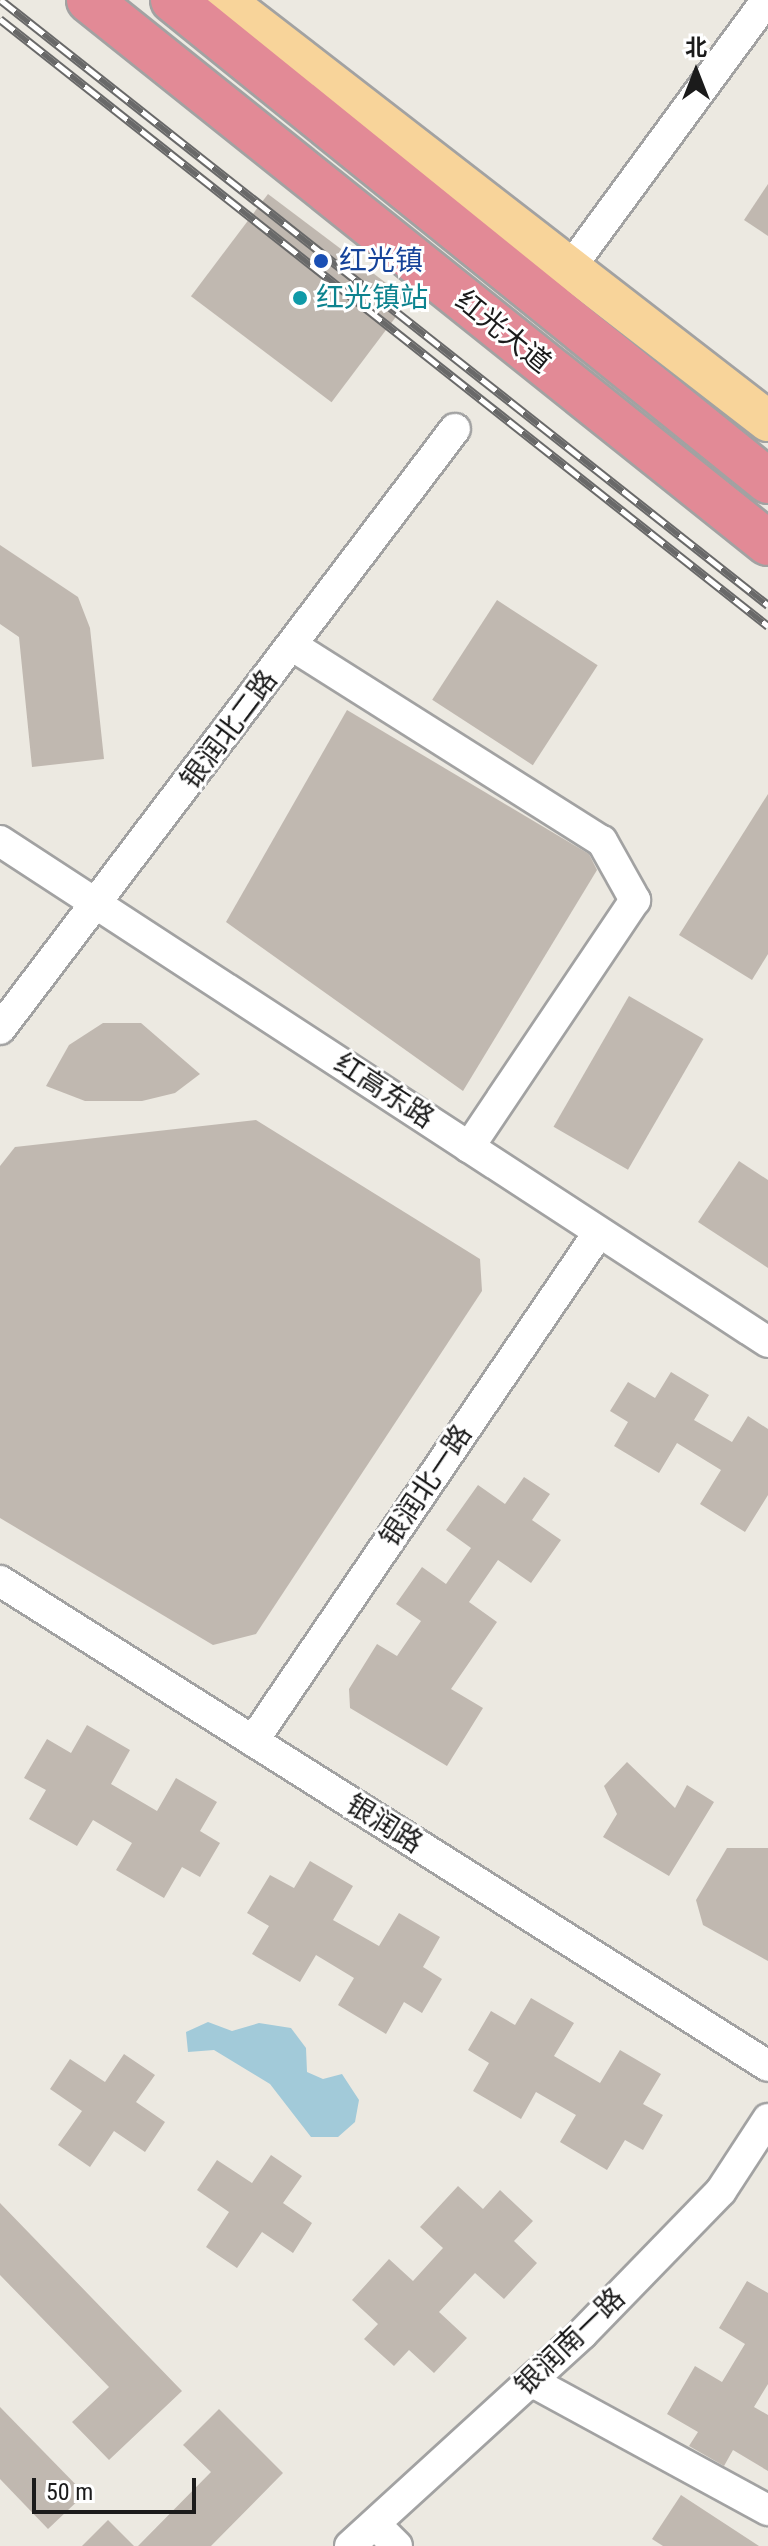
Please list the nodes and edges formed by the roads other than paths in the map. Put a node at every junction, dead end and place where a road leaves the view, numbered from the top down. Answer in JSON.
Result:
{"nodes":[{"id":1,"x":89,"y":0,"type":"edge"},
{"id":2,"x":173,"y":0,"type":"edge"},
{"id":3,"x":224,"y":0,"type":"edge"},
{"id":4,"x":767,"y":0,"type":"edge"},
{"id":5,"x":570,"y":268,"type":"junction"},
{"id":6,"x":768,"y":421,"type":"edge"},
{"id":7,"x":455,"y":429,"type":"dead end"},
{"id":8,"x":768,"y":481,"type":"edge"},
{"id":9,"x":768,"y":543,"type":"edge"},
{"id":10,"x":293,"y":646,"type":"junction"},
{"id":11,"x":0,"y":841,"type":"edge"},
{"id":12,"x":98,"y":904,"type":"junction"},
{"id":13,"x":0,"y":1029,"type":"edge"},
{"id":14,"x":469,"y":1147,"type":"junction"},
{"id":15,"x":599,"y":1232,"type":"junction"},
{"id":16,"x":768,"y":1342,"type":"edge"},
{"id":17,"x":0,"y":1581,"type":"edge"},
{"id":18,"x":253,"y":1741,"type":"junction"},
{"id":19,"x":768,"y":2066,"type":"edge"},
{"id":20,"x":768,"y":2119,"type":"edge"},
{"id":21,"x":531,"y":2381,"type":"junction"},
{"id":22,"x":768,"y":2510,"type":"edge"},
{"id":23,"x":375,"y":2524,"type":"junction"},
{"id":24,"x":350,"y":2546,"type":"edge"},
{"id":25,"x":397,"y":2546,"type":"edge"}],
"edges":[{"from":1,"to":9,"type":"highway","name":"红光大道"},
{"from":2,"to":8,"type":"highway","name":"红光大道"},
{"from":3,"to":5,"type":"main road"},
{"from":4,"to":5,"type":"street"},
{"from":5,"to":6,"type":"main road"},
{"from":7,"to":10,"type":"street","name":"银润北二路"},
{"from":10,"to":12,"type":"street","name":"银润北二路"},
{"from":10,"to":14,"type":"street"},
{"from":11,"to":12,"type":"street","name":"红高东路"},
{"from":12,"to":13,"type":"street","name":"银润北二路"},
{"from":12,"to":14,"type":"street","name":"红高东路"},
{"from":14,"to":15,"type":"street","name":"红高东路"},
{"from":15,"to":16,"type":"street","name":"红高东路"},
{"from":15,"to":18,"type":"street","name":"银润北一路"},
{"from":17,"to":18,"type":"street","name":"银润路"},
{"from":18,"to":19,"type":"street","name":"银润路"},
{"from":20,"to":21,"type":"street","name":"银润南一路"},
{"from":21,"to":22,"type":"street"},
{"from":21,"to":23,"type":"street","name":"银润南一路"},
{"from":23,"to":24,"type":"street","name":"银润南一路"},
{"from":23,"to":25,"type":"street"}]}
